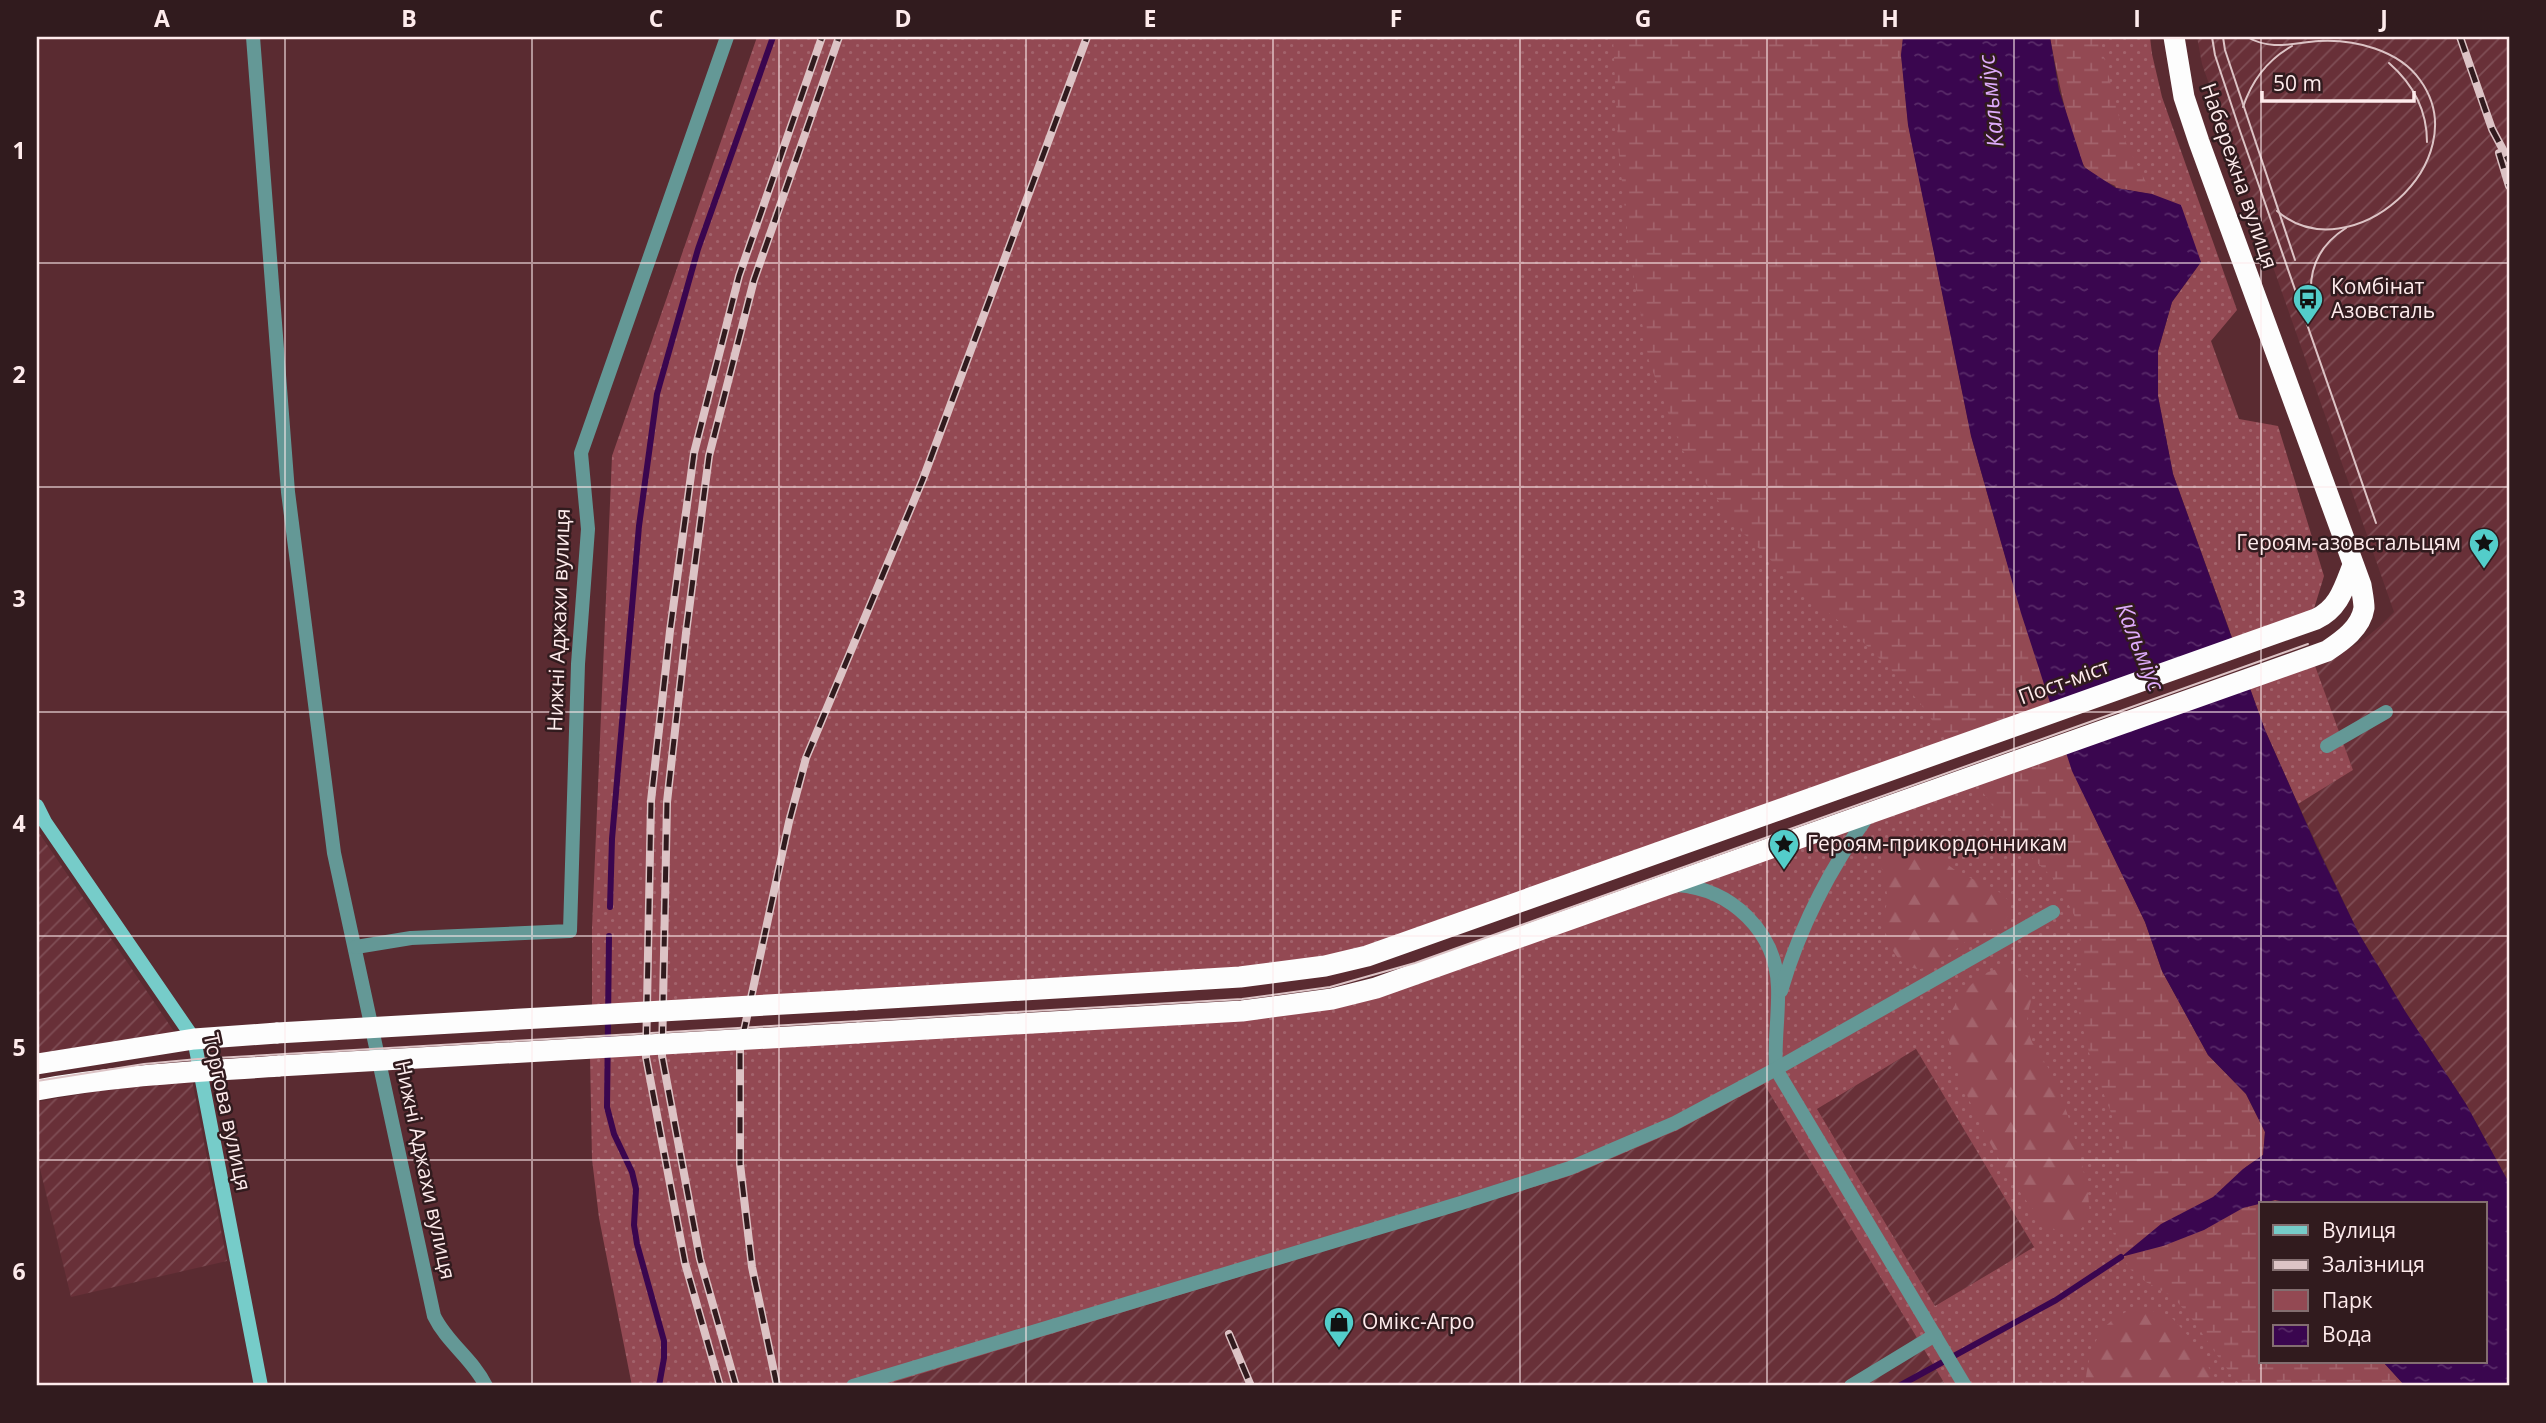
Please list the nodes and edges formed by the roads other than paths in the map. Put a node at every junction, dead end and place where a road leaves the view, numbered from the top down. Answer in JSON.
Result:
{"nodes":[{"id":1,"x":253,"y":37,"type":"edge"},
{"id":2,"x":727,"y":37,"type":"edge"},
{"id":3,"x":2174,"y":37,"type":"edge"},
{"id":4,"x":2353,"y":565,"type":"junction"},
{"id":5,"x":2386,"y":712,"type":"dead end"},
{"id":6,"x":2327,"y":746,"type":"dead end"},
{"id":7,"x":37,"y":806,"type":"edge"},
{"id":8,"x":1871,"y":813,"type":"junction"},
{"id":9,"x":1672,"y":884,"type":"junction"},
{"id":10,"x":2053,"y":912,"type":"dead end"},
{"id":11,"x":356,"y":947,"type":"junction"},
{"id":12,"x":1777,"y":1006,"type":"junction"},
{"id":13,"x":194,"y":1039,"type":"junction"},
{"id":14,"x":37,"y":1064,"type":"edge"},
{"id":15,"x":1776,"y":1069,"type":"junction"},
{"id":16,"x":200,"y":1072,"type":"junction"},
{"id":17,"x":37,"y":1090,"type":"edge"},
{"id":18,"x":1937,"y":1340,"type":"junction"},
{"id":19,"x":1961,"y":1380,"type":"edge"},
{"id":20,"x":261,"y":1386,"type":"edge"},
{"id":21,"x":486,"y":1386,"type":"edge"},
{"id":22,"x":853,"y":1386,"type":"edge"},
{"id":23,"x":1851,"y":1386,"type":"edge"}],
"edges":[{"from":1,"to":11,"type":"street","name":"Нижні Аджахи вулиця"},
{"from":2,"to":11,"type":"street","name":"Нижні Аджахи вулиця"},
{"from":3,"to":4,"type":"highway","name":"Набережна вулиця"},
{"from":4,"to":8,"type":"highway","name":"Набережна вулиця"},
{"from":4,"to":13,"type":"highway","name":"Пост-міст","bridge":true},
{"from":5,"to":6,"type":"street"},
{"from":7,"to":13,"type":"main road","name":"Торгова вулиця"},
{"from":8,"to":9,"type":"highway"},
{"from":8,"to":12,"type":"street"},
{"from":9,"to":12,"type":"street"},
{"from":9,"to":16,"type":"highway","bridge":true},
{"from":10,"to":15,"type":"street"},
{"from":11,"to":21,"type":"street","name":"Нижні Аджахи вулиця"},
{"from":12,"to":15,"type":"street"},
{"from":13,"to":14,"type":"highway","name":"Пост-міст"},
{"from":13,"to":16,"type":"main road","name":"Торгова вулиця"},
{"from":15,"to":18,"type":"street"},
{"from":15,"to":22,"type":"street"},
{"from":16,"to":17,"type":"highway"},
{"from":16,"to":20,"type":"main road","name":"Торгова вулиця"},
{"from":18,"to":19,"type":"street"},
{"from":18,"to":23,"type":"street"}]}
